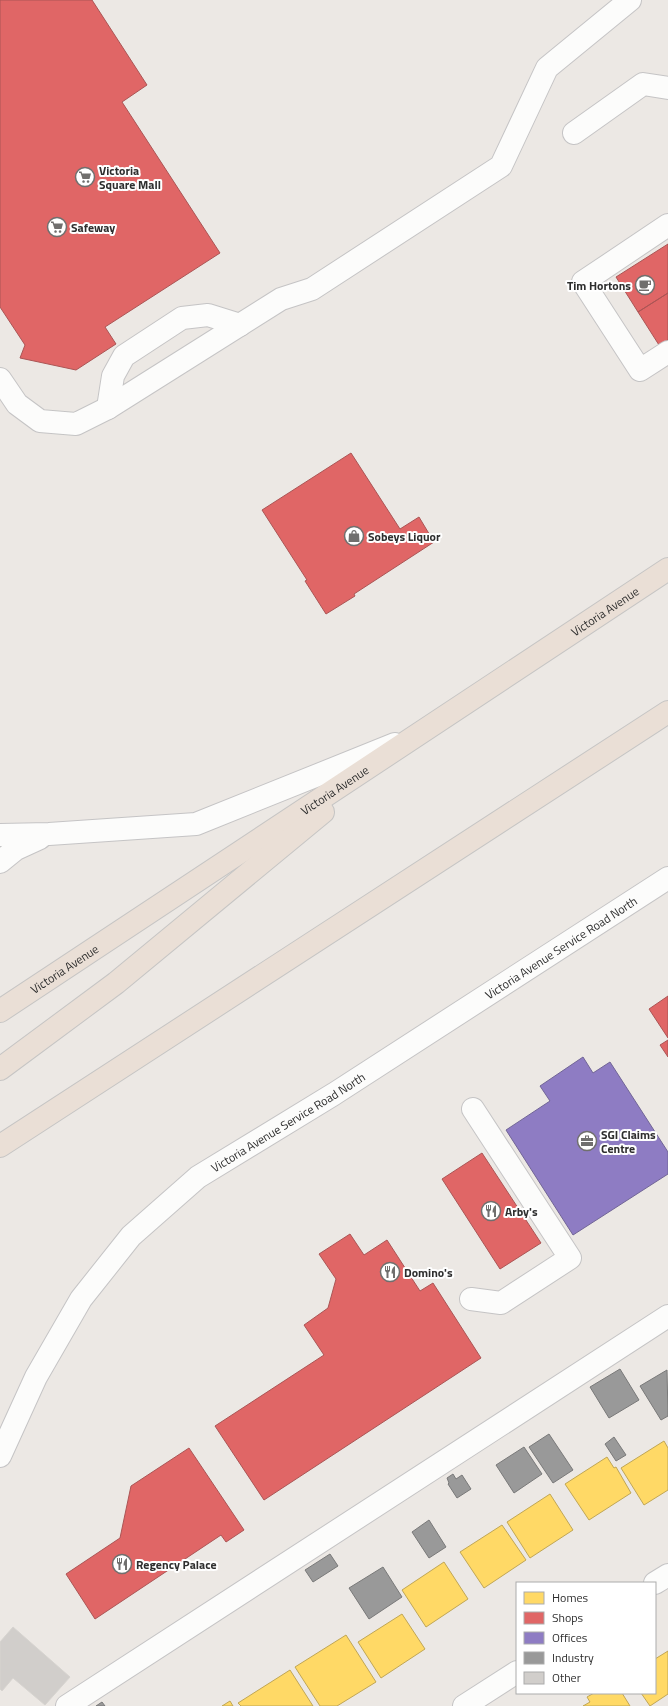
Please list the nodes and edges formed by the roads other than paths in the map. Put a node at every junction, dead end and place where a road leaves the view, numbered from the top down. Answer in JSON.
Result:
{"nodes":[{"id":1,"x":630,"y":0,"type":"edge"},
{"id":2,"x":668,"y":88,"type":"edge"},
{"id":3,"x":574,"y":133,"type":"dead end"},
{"id":4,"x":668,"y":225,"type":"edge"},
{"id":5,"x":240,"y":325,"type":"junction"},
{"id":6,"x":668,"y":352,"type":"edge"},
{"id":7,"x":0,"y":379,"type":"edge"},
{"id":8,"x":108,"y":408,"type":"junction"},
{"id":9,"x":668,"y":569,"type":"edge"},
{"id":10,"x":668,"y":712,"type":"edge"},
{"id":11,"x":417,"y":735,"type":"junction"},
{"id":12,"x":49,"y":834,"type":"junction"},
{"id":13,"x":0,"y":835,"type":"edge"},
{"id":14,"x":0,"y":862,"type":"edge"},
{"id":15,"x":668,"y":878,"type":"edge"},
{"id":16,"x":0,"y":1011,"type":"edge"},
{"id":17,"x":0,"y":1069,"type":"edge"},
{"id":18,"x":473,"y":1109,"type":"dead end"},
{"id":19,"x":0,"y":1146,"type":"edge"},
{"id":20,"x":471,"y":1299,"type":"dead end"},
{"id":21,"x":668,"y":1316,"type":"edge"},
{"id":22,"x":0,"y":1456,"type":"edge"},
{"id":23,"x":668,"y":1575,"type":"edge"},
{"id":24,"x":656,"y":1582,"type":"edge"},
{"id":25,"x":516,"y":1673,"type":"edge"},
{"id":26,"x":66,"y":1706,"type":"edge"},
{"id":27,"x":464,"y":1706,"type":"edge"}],
"edges":[{"from":1,"to":5,"type":"street"},
{"from":2,"to":3,"type":"street"},
{"from":4,"to":6,"type":"street"},
{"from":5,"to":8,"type":"street"},
{"from":5,"to":8,"type":"street"},
{"from":7,"to":8,"type":"street"},
{"from":9,"to":11,"type":"highway","name":"Victoria Avenue"},
{"from":10,"to":19,"type":"highway"},
{"from":11,"to":12,"type":"street"},
{"from":11,"to":16,"type":"highway","name":"Victoria Avenue"},
{"from":11,"to":17,"type":"highway"},
{"from":12,"to":13,"type":"street"},
{"from":12,"to":14,"type":"street"},
{"from":15,"to":22,"type":"street","name":"Victoria Avenue Service Road North"},
{"from":18,"to":20,"type":"street"},
{"from":21,"to":26,"type":"street"},
{"from":23,"to":24,"type":"street"},
{"from":25,"to":27,"type":"street"}]}
